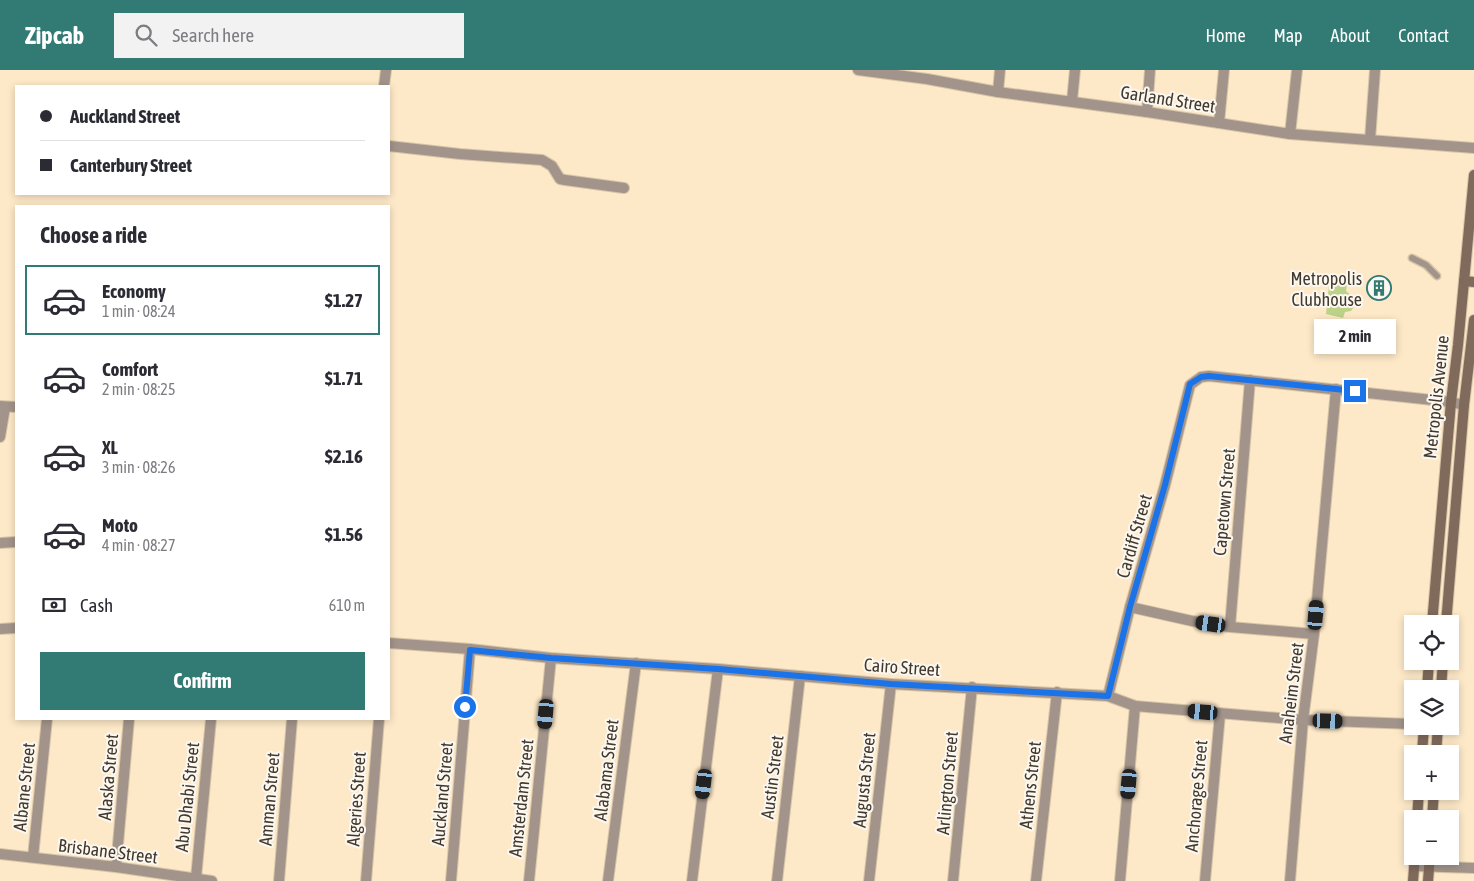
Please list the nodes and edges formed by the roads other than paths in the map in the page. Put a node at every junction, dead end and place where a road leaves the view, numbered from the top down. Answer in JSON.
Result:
{"nodes":[{"id":1,"x":386,"y":70,"type":"edge"},
{"id":2,"x":858,"y":70,"type":"edge"},
{"id":3,"x":1000,"y":70,"type":"edge"},
{"id":4,"x":1075,"y":70,"type":"edge"},
{"id":5,"x":1150,"y":70,"type":"edge"},
{"id":6,"x":1224,"y":70,"type":"edge"},
{"id":7,"x":1297,"y":70,"type":"edge"},
{"id":8,"x":1375,"y":70,"type":"edge"},
{"id":9,"x":927,"y":75,"type":"edge"},
{"id":10,"x":384,"y":85,"type":"edge"},
{"id":11,"x":998,"y":92,"type":"junction"},
{"id":12,"x":1072,"y":101,"type":"junction"},
{"id":13,"x":1147,"y":112,"type":"junction"},
{"id":14,"x":1219,"y":123,"type":"junction"},
{"id":15,"x":1290,"y":134,"type":"junction"},
{"id":16,"x":1370,"y":140,"type":"junction"},
{"id":17,"x":390,"y":146,"type":"edge"},
{"id":18,"x":1474,"y":148,"type":"edge"},
{"id":19,"x":1474,"y":175,"type":"edge"},
{"id":20,"x":624,"y":188,"type":"dead end"},
{"id":21,"x":1412,"y":258,"type":"dead end"},
{"id":22,"x":1437,"y":276,"type":"dead end"},
{"id":23,"x":1469,"y":282,"type":"edge"},
{"id":24,"x":1474,"y":320,"type":"edge"},
{"id":25,"x":1250,"y":380,"type":"junction"},
{"id":26,"x":1336,"y":389,"type":"junction"},
{"id":27,"x":1451,"y":402,"type":"junction"},
{"id":28,"x":1464,"y":405,"type":"junction"},
{"id":29,"x":2,"y":406,"type":"edge"},
{"id":30,"x":15,"y":407,"type":"edge"},
{"id":31,"x":0,"y":437,"type":"edge"},
{"id":32,"x":15,"y":542,"type":"edge"},
{"id":33,"x":0,"y":543,"type":"edge"},
{"id":34,"x":1130,"y":607,"type":"junction"},
{"id":35,"x":1433,"y":615,"type":"edge"},
{"id":36,"x":1447,"y":615,"type":"edge"},
{"id":37,"x":1230,"y":627,"type":"junction"},
{"id":38,"x":15,"y":628,"type":"edge"},
{"id":39,"x":0,"y":629,"type":"edge"},
{"id":40,"x":1314,"y":634,"type":"junction"},
{"id":41,"x":390,"y":644,"type":"edge"},
{"id":42,"x":470,"y":650,"type":"junction"},
{"id":43,"x":551,"y":658,"type":"junction"},
{"id":44,"x":636,"y":663,"type":"junction"},
{"id":45,"x":718,"y":669,"type":"junction"},
{"id":46,"x":800,"y":676,"type":"junction"},
{"id":47,"x":891,"y":684,"type":"junction"},
{"id":48,"x":972,"y":688,"type":"junction"},
{"id":49,"x":1057,"y":692,"type":"junction"},
{"id":50,"x":1108,"y":696,"type":"junction"},
{"id":51,"x":1135,"y":706,"type":"junction"},
{"id":52,"x":1220,"y":714,"type":"junction"},
{"id":53,"x":47,"y":720,"type":"edge"},
{"id":54,"x":129,"y":720,"type":"edge"},
{"id":55,"x":212,"y":720,"type":"edge"},
{"id":56,"x":292,"y":720,"type":"edge"},
{"id":57,"x":379,"y":720,"type":"edge"},
{"id":58,"x":1303,"y":720,"type":"junction"},
{"id":59,"x":1404,"y":724,"type":"edge"},
{"id":60,"x":0,"y":854,"type":"edge"},
{"id":61,"x":33,"y":858,"type":"junction"},
{"id":62,"x":1415,"y":865,"type":"edge"},
{"id":63,"x":1430,"y":865,"type":"edge"},
{"id":64,"x":1455,"y":865,"type":"edge"},
{"id":65,"x":116,"y":867,"type":"junction"},
{"id":66,"x":1474,"y":868,"type":"edge"},
{"id":67,"x":196,"y":878,"type":"junction"},
{"id":68,"x":212,"y":881,"type":"edge"},
{"id":69,"x":279,"y":881,"type":"edge"},
{"id":70,"x":366,"y":881,"type":"edge"},
{"id":71,"x":451,"y":881,"type":"edge"},
{"id":72,"x":529,"y":881,"type":"edge"},
{"id":73,"x":608,"y":881,"type":"edge"},
{"id":74,"x":692,"y":881,"type":"edge"},
{"id":75,"x":777,"y":881,"type":"edge"},
{"id":76,"x":869,"y":881,"type":"edge"},
{"id":77,"x":953,"y":881,"type":"edge"},
{"id":78,"x":1036,"y":881,"type":"edge"},
{"id":79,"x":1120,"y":881,"type":"edge"},
{"id":80,"x":1205,"y":881,"type":"edge"},
{"id":81,"x":1290,"y":881,"type":"edge"},
{"id":82,"x":1414,"y":881,"type":"edge"},
{"id":83,"x":1428,"y":881,"type":"edge"}],
"edges":[{"from":1,"to":10,"type":"street"},
{"from":2,"to":9,"type":"street","name":"Garland Street"},
{"from":3,"to":11,"type":"street"},
{"from":4,"to":12,"type":"street"},
{"from":5,"to":13,"type":"street"},
{"from":6,"to":14,"type":"street"},
{"from":7,"to":15,"type":"street"},
{"from":8,"to":16,"type":"street"},
{"from":9,"to":11,"type":"street","name":"Garland Street"},
{"from":11,"to":12,"type":"street","name":"Garland Street"},
{"from":12,"to":13,"type":"street","name":"Garland Street"},
{"from":13,"to":14,"type":"street","name":"Garland Street"},
{"from":14,"to":15,"type":"street","name":"Garland Street"},
{"from":15,"to":16,"type":"street","name":"Garland Street"},
{"from":16,"to":18,"type":"street","name":"Garland Street"},
{"from":17,"to":20,"type":"street"},
{"from":19,"to":23,"type":"main road","name":"Metropolis Avenue"},
{"from":21,"to":22,"type":"lane"},
{"from":23,"to":27,"type":"main road","name":"Metropolis Avenue"},
{"from":24,"to":28,"type":"main road","name":"Metropolis Avenue"},
{"from":25,"to":26,"type":"street"},
{"from":25,"to":34,"type":"street","name":"Cardiff Street"},
{"from":25,"to":37,"type":"street","name":"Capetown Street"},
{"from":26,"to":27,"type":"street"},
{"from":26,"to":40,"type":"street","name":"Anaheim Street"},
{"from":27,"to":28,"type":"street"},
{"from":27,"to":35,"type":"main road","name":"Metropolis Avenue"},
{"from":28,"to":36,"type":"main road","name":"Metropolis Avenue"},
{"from":29,"to":30,"type":"street"},
{"from":29,"to":31,"type":"street"},
{"from":32,"to":33,"type":"street"},
{"from":34,"to":37,"type":"street"},
{"from":34,"to":50,"type":"street","name":"Cardiff Street"},
{"from":37,"to":40,"type":"street"},
{"from":38,"to":39,"type":"street"},
{"from":40,"to":58,"type":"street","name":"Anaheim Street"},
{"from":41,"to":42,"type":"street","name":"Cairo Street"},
{"from":42,"to":43,"type":"street","name":"Cairo Street"},
{"from":42,"to":71,"type":"street","name":"Auckland Street"},
{"from":43,"to":44,"type":"street","name":"Cairo Street"},
{"from":43,"to":72,"type":"street","name":"Amsterdam Street"},
{"from":44,"to":45,"type":"street","name":"Cairo Street"},
{"from":44,"to":73,"type":"street","name":"Alabama Street"},
{"from":45,"to":46,"type":"street","name":"Cairo Street"},
{"from":45,"to":74,"type":"street"},
{"from":46,"to":47,"type":"street","name":"Cairo Street"},
{"from":46,"to":75,"type":"street","name":"Austin Street"},
{"from":47,"to":48,"type":"street","name":"Cairo Street"},
{"from":47,"to":76,"type":"street","name":"Augusta Street"},
{"from":48,"to":49,"type":"street","name":"Cairo Street"},
{"from":48,"to":77,"type":"street","name":"Arlington Street"},
{"from":49,"to":50,"type":"street","name":"Cairo Street"},
{"from":49,"to":78,"type":"street","name":"Athens Street"},
{"from":50,"to":51,"type":"street","name":"Cairo Street"},
{"from":51,"to":52,"type":"street","name":"Cairo Street"},
{"from":51,"to":79,"type":"street"},
{"from":52,"to":58,"type":"street","name":"Cairo Street"},
{"from":52,"to":80,"type":"street","name":"Anchorage Street"},
{"from":53,"to":61,"type":"street","name":"Albane Street"},
{"from":54,"to":65,"type":"street","name":"Alaska Street"},
{"from":55,"to":67,"type":"street","name":"Abu Dhabi Street"},
{"from":56,"to":69,"type":"street","name":"Amman Street"},
{"from":57,"to":70,"type":"street","name":"Algeries Street"},
{"from":58,"to":59,"type":"street","name":"Cairo Street"},
{"from":58,"to":81,"type":"street","name":"Anaheim Street"},
{"from":60,"to":61,"type":"street","name":"Brisbane Street"},
{"from":61,"to":65,"type":"street","name":"Brisbane Street"},
{"from":62,"to":82,"type":"main road"},
{"from":63,"to":83,"type":"main road"},
{"from":64,"to":66,"type":"street"},
{"from":65,"to":67,"type":"street","name":"Brisbane Street"},
{"from":67,"to":68,"type":"street","name":"Brisbane Street"}]}
